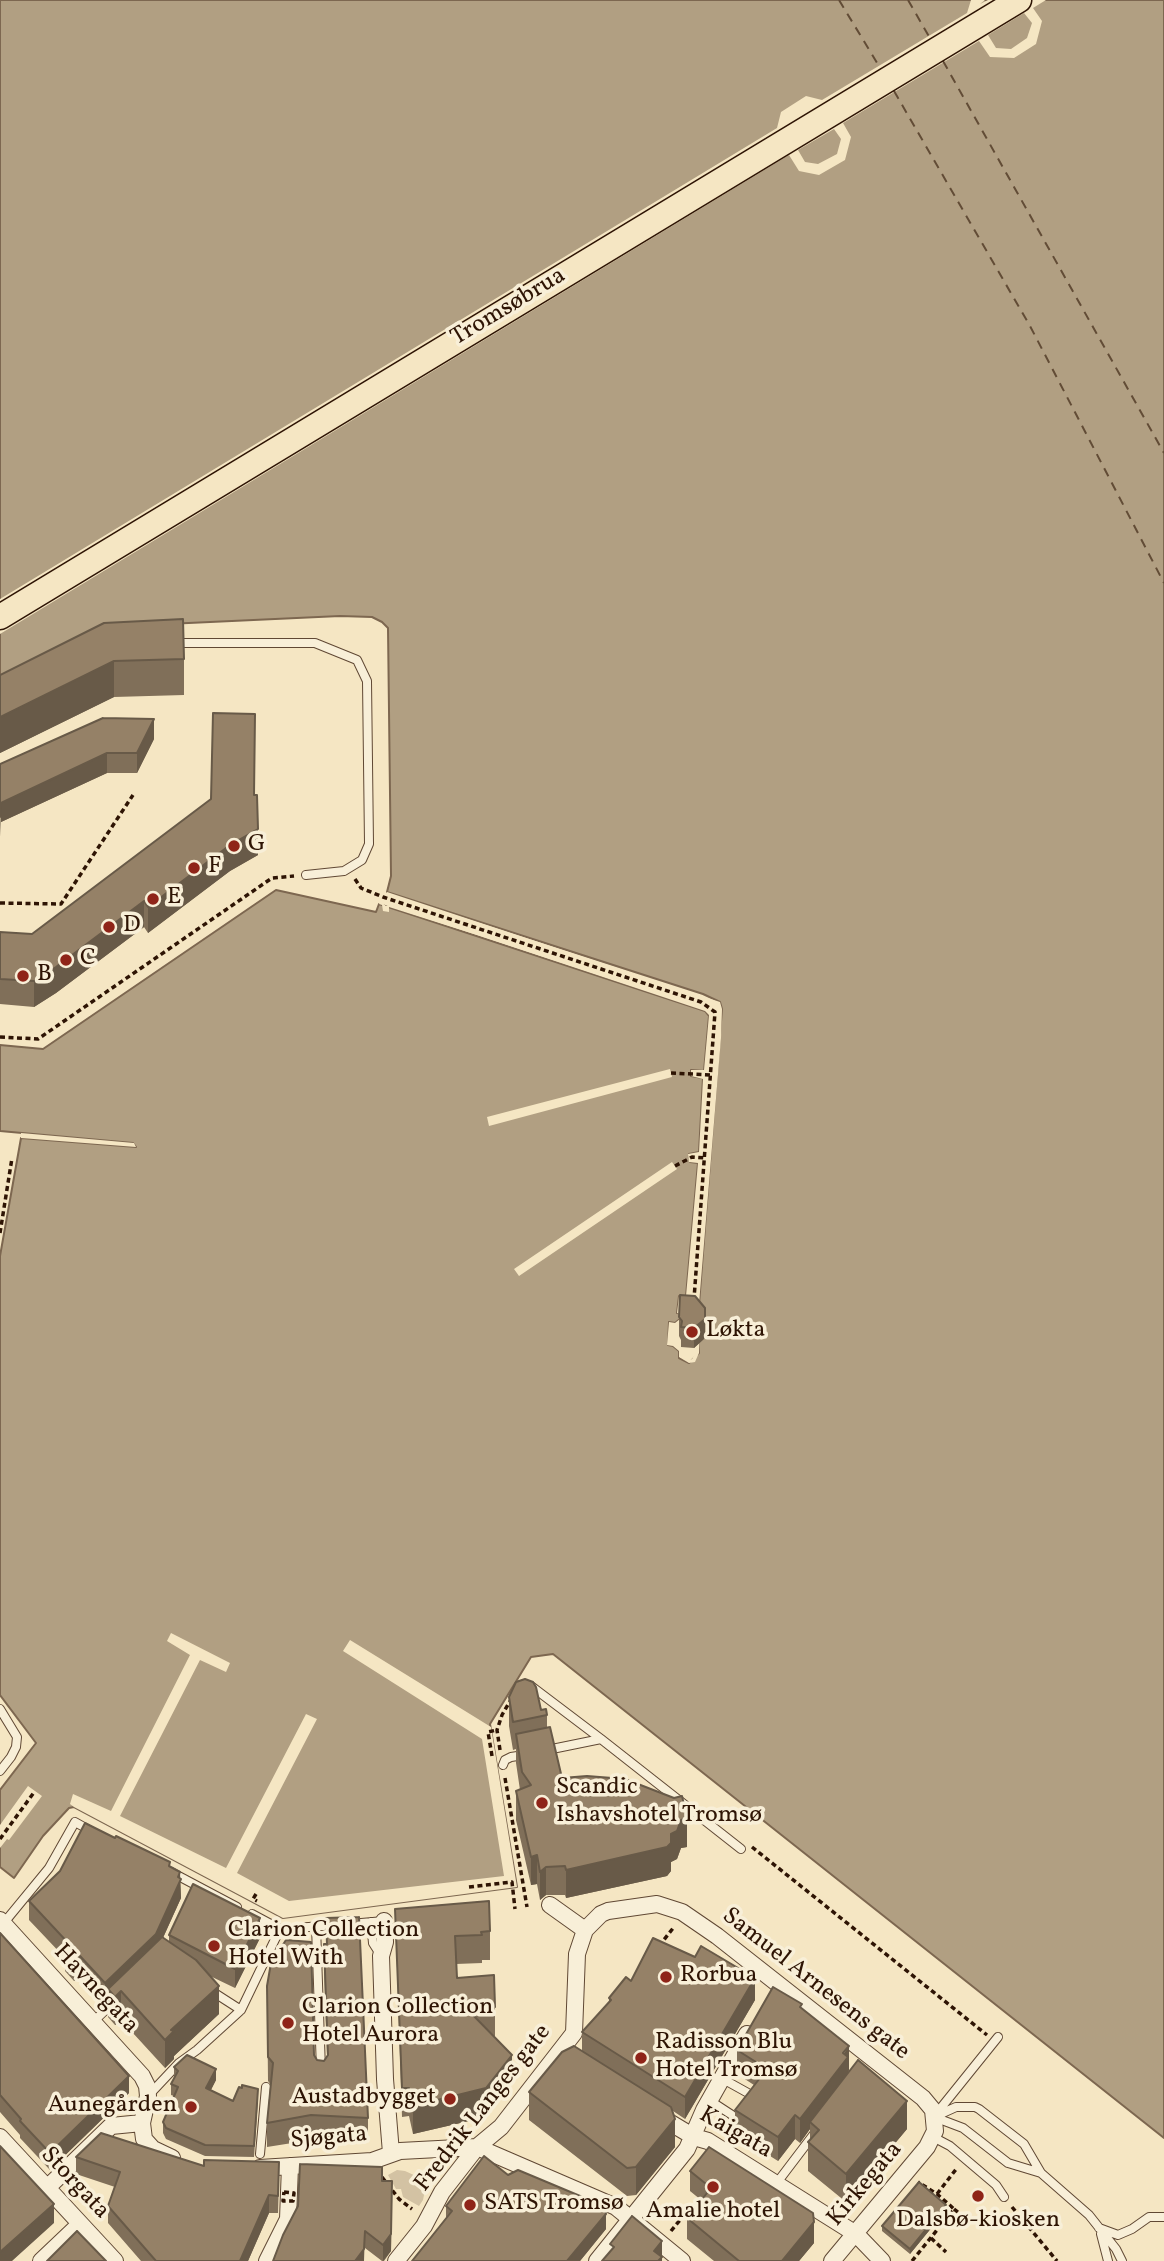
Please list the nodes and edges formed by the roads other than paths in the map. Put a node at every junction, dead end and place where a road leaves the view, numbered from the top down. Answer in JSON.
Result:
{"nodes":[{"id":1,"x":1019,"y":0,"type":"edge"},
{"id":2,"x":0,"y":617,"type":"edge"},
{"id":3,"x":157,"y":643,"type":"edge"},
{"id":4,"x":306,"y":875,"type":"road end"},
{"id":5,"x":530,"y":1686,"type":"edge"},
{"id":6,"x":0,"y":1709,"type":"edge"},
{"id":7,"x":601,"y":1739,"type":"junction"},
{"id":8,"x":498,"y":1765,"type":"road end"},
{"id":9,"x":0,"y":1771,"type":"edge"},
{"id":10,"x":96,"y":1833,"type":"edge"},
{"id":11,"x":741,"y":1849,"type":"dead end"},
{"id":12,"x":158,"y":1865,"type":"edge"},
{"id":13,"x":195,"y":1884,"type":"junction"},
{"id":14,"x":189,"y":1896,"type":"edge"},
{"id":15,"x":545,"y":1906,"type":"dead end"},
{"id":16,"x":1,"y":1922,"type":"edge"},
{"id":17,"x":378,"y":1922,"type":"joint"},
{"id":18,"x":316,"y":1926,"type":"junction"},
{"id":19,"x":280,"y":1929,"type":"junction"},
{"id":20,"x":585,"y":1930,"type":"junction"},
{"id":21,"x":776,"y":1984,"type":"junction"},
{"id":22,"x":206,"y":1988,"type":"edge"},
{"id":23,"x":124,"y":1992,"type":"edge"},
{"id":24,"x":767,"y":2000,"type":"edge"},
{"id":25,"x":241,"y":2010,"type":"junction"},
{"id":26,"x":93,"y":2022,"type":"junction"},
{"id":27,"x":753,"y":2023,"type":"edge"},
{"id":28,"x":996,"y":2039,"type":"road end"},
{"id":29,"x":559,"y":2053,"type":"junction"},
{"id":30,"x":576,"y":2064,"type":"edge"},
{"id":31,"x":721,"y":2078,"type":"junction"},
{"id":32,"x":321,"y":2079,"type":"edge"},
{"id":33,"x":266,"y":2087,"type":"dead end"},
{"id":34,"x":748,"y":2093,"type":"edge"},
{"id":35,"x":148,"y":2096,"type":"junction"},
{"id":36,"x":709,"y":2100,"type":"junction"},
{"id":37,"x":647,"y":2108,"type":"edge"},
{"id":38,"x":733,"y":2115,"type":"dead end"},
{"id":39,"x":934,"y":2117,"type":"junction"},
{"id":40,"x":142,"y":2123,"type":"junction"},
{"id":41,"x":819,"y":2127,"type":"edge"},
{"id":42,"x":0,"y":2137,"type":"edge"},
{"id":43,"x":694,"y":2137,"type":"junction"},
{"id":44,"x":933,"y":2137,"type":"junction"},
{"id":45,"x":477,"y":2147,"type":"junction"},
{"id":46,"x":391,"y":2153,"type":"junction"},
{"id":47,"x":260,"y":2154,"type":"dead end"},
{"id":48,"x":191,"y":2163,"type":"edge"},
{"id":49,"x":290,"y":2166,"type":"junction"},
{"id":50,"x":238,"y":2167,"type":"edge"},
{"id":51,"x":1041,"y":2173,"type":"junction"},
{"id":52,"x":776,"y":2184,"type":"junction"},
{"id":53,"x":47,"y":2188,"type":"junction"},
{"id":54,"x":1004,"y":2197,"type":"road end"},
{"id":55,"x":1164,"y":2217,"type":"edge"},
{"id":56,"x":631,"y":2219,"type":"junction"},
{"id":57,"x":80,"y":2224,"type":"junction"},
{"id":58,"x":1099,"y":2228,"type":"junction"},
{"id":59,"x":856,"y":2234,"type":"junction"},
{"id":60,"x":41,"y":2261,"type":"edge"},
{"id":61,"x":115,"y":2261,"type":"edge"},
{"id":62,"x":267,"y":2261,"type":"edge"},
{"id":63,"x":396,"y":2261,"type":"edge"},
{"id":64,"x":597,"y":2261,"type":"edge"},
{"id":65,"x":682,"y":2261,"type":"edge"},
{"id":66,"x":832,"y":2261,"type":"edge"},
{"id":67,"x":882,"y":2261,"type":"edge"},
{"id":68,"x":1108,"y":2261,"type":"edge"},
{"id":69,"x":1122,"y":2261,"type":"edge"}],
"edges":[{"from":1,"to":2,"type":"main road","name":"Tromsøbrua"},
{"from":3,"to":4,"type":"lane"},
{"from":5,"to":7,"type":"lane"},
{"from":6,"to":9,"type":"lane"},
{"from":7,"to":8,"type":"lane"},
{"from":7,"to":11,"type":"lane"},
{"from":10,"to":16,"type":"lane"},
{"from":12,"to":13,"type":"lane"},
{"from":13,"to":14,"type":"lane"},
{"from":13,"to":19,"type":"lane"},
{"from":15,"to":20,"type":"street"},
{"from":16,"to":26,"type":"street","name":"Havnegata"},
{"from":17,"to":18,"type":"lane"},
{"from":17,"to":46,"type":"street"},
{"from":18,"to":19,"type":"lane"},
{"from":18,"to":32,"type":"lane"},
{"from":19,"to":25,"type":"lane"},
{"from":20,"to":21,"type":"street","name":"Samuel Arnesens gate"},
{"from":20,"to":29,"type":"street","name":"Fredrik Langes gate"},
{"from":21,"to":24,"type":"street"},
{"from":21,"to":39,"type":"street","name":"Samuel Arnesens gate"},
{"from":22,"to":25,"type":"lane"},
{"from":23,"to":26,"type":"lane"},
{"from":25,"to":35,"type":"lane"},
{"from":26,"to":35,"type":"street","name":"Havnegata"},
{"from":27,"to":31,"type":"street"},
{"from":28,"to":39,"type":"lane"},
{"from":29,"to":30,"type":"street"},
{"from":29,"to":45,"type":"street","name":"Fredrik Langes gate"},
{"from":31,"to":34,"type":"lane"},
{"from":31,"to":36,"type":"street"},
{"from":33,"to":47,"type":"lane"},
{"from":35,"to":40,"type":"street"},
{"from":36,"to":38,"type":"lane"},
{"from":36,"to":43,"type":"street"},
{"from":37,"to":43,"type":"street","name":"Kaigata"},
{"from":39,"to":44,"type":"street"},
{"from":39,"to":51,"type":"lane","name":"Samuel Arnesens gate"},
{"from":39,"to":51,"type":"lane","name":"Samuel Arnesens gate"},
{"from":40,"to":48,"type":"street"},
{"from":40,"to":53,"type":"street"},
{"from":41,"to":52,"type":"lane"},
{"from":42,"to":53,"type":"street","name":"Storgata"},
{"from":43,"to":52,"type":"street","name":"Kaigata"},
{"from":43,"to":56,"type":"street"},
{"from":44,"to":54,"type":"lane"},
{"from":44,"to":59,"type":"street","name":"Kirkegata"},
{"from":45,"to":46,"type":"street","name":"Sjøgata"},
{"from":45,"to":56,"type":"street","name":"Sjøgata"},
{"from":45,"to":63,"type":"street","name":"Fredrik Langes gate"},
{"from":46,"to":49,"type":"street","name":"Sjøgata"},
{"from":49,"to":50,"type":"street","name":"Sjøgata"},
{"from":49,"to":62,"type":"street"},
{"from":51,"to":58,"type":"lane","name":"Samuel Arnesens gate"},
{"from":52,"to":59,"type":"street","name":"Kaigata"},
{"from":53,"to":57,"type":"street","name":"Storgata"},
{"from":55,"to":58,"type":"lane"},
{"from":56,"to":64,"type":"street"},
{"from":56,"to":65,"type":"street","name":"Sjøgata"},
{"from":57,"to":60,"type":"street"},
{"from":57,"to":61,"type":"street","name":"Storgata"},
{"from":58,"to":68,"type":"lane"},
{"from":58,"to":69,"type":"lane","name":"Samuel Arnesens gate"},
{"from":59,"to":66,"type":"street","name":"Kirkegata"},
{"from":59,"to":67,"type":"street","name":"Kaigata"}]}
